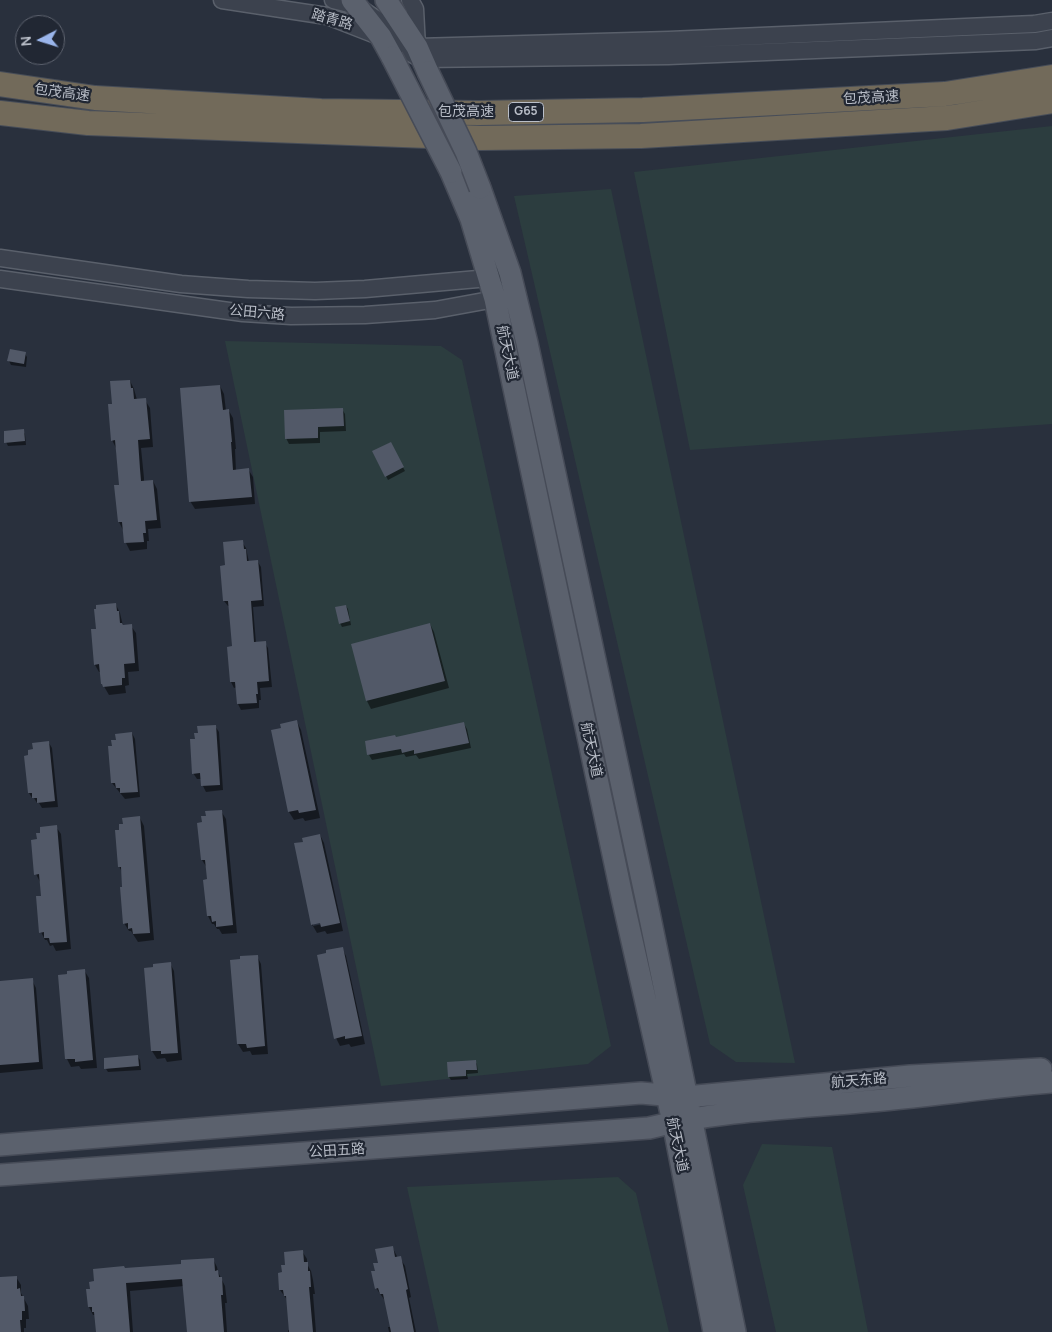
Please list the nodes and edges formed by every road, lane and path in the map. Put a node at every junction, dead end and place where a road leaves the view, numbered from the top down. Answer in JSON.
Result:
{"nodes":[{"id":1,"x":222,"y":0,"type":"edge"},
{"id":2,"x":333,"y":0,"type":"edge"},
{"id":3,"x":386,"y":0,"type":"edge"},
{"id":4,"x":410,"y":0,"type":"edge"},
{"id":5,"x":354,"y":3,"type":"edge"},
{"id":6,"x":1052,"y":21,"type":"edge"},
{"id":7,"x":381,"y":37,"type":"junction"},
{"id":8,"x":1052,"y":38,"type":"edge"},
{"id":9,"x":422,"y":60,"type":"junction"},
{"id":10,"x":1052,"y":77,"type":"edge"},
{"id":11,"x":0,"y":84,"type":"edge"},
{"id":12,"x":1052,"y":101,"type":"edge"},
{"id":13,"x":0,"y":113,"type":"edge"},
{"id":14,"x":0,"y":258,"type":"edge"},
{"id":15,"x":510,"y":273,"type":"junction"},
{"id":16,"x":489,"y":278,"type":"junction"},
{"id":17,"x":0,"y":279,"type":"edge"},
{"id":18,"x":505,"y":297,"type":"junction"},
{"id":19,"x":1052,"y":1068,"type":"edge"},
{"id":20,"x":1052,"y":1082,"type":"edge"},
{"id":21,"x":677,"y":1096,"type":"junction"},
{"id":22,"x":682,"y":1121,"type":"junction"},
{"id":23,"x":0,"y":1145,"type":"edge"},
{"id":24,"x":0,"y":1175,"type":"edge"},
{"id":25,"x":714,"y":1332,"type":"edge"},
{"id":26,"x":735,"y":1332,"type":"edge"}],
"edges":[{"from":1,"to":7,"type":"street","name":"踏青路"},
{"from":2,"to":5,"type":"street","name":"踏青路"},
{"from":3,"to":9,"type":"main road","name":"航天大道"},
{"from":4,"to":9,"type":"street"},
{"from":5,"to":7,"type":"main road","name":"航天大道"},
{"from":5,"to":9,"type":"street"},
{"from":6,"to":9,"type":"street"},
{"from":7,"to":9,"type":"street","name":"踏青路"},
{"from":7,"to":16,"type":"main road","name":"航天大道","bridge":true},
{"from":8,"to":9,"type":"street"},
{"from":9,"to":15,"type":"main road","name":"航天大道","bridge":true},
{"from":10,"to":11,"type":"highway","name":"包茂高速","number":"G65"},
{"from":12,"to":13,"type":"highway","name":"包茂高速","number":"G65"},
{"from":14,"to":16,"type":"street","name":"公田六路"},
{"from":15,"to":16,"type":"street","name":"公田六路"},
{"from":15,"to":18,"type":"main road","name":"航天大道"},
{"from":16,"to":18,"type":"main road","name":"航天大道"},
{"from":17,"to":18,"type":"street","name":"公田六路"},
{"from":18,"to":21,"type":"main road","name":"航天大道"},
{"from":19,"to":21,"type":"main road","name":"航天东路"},
{"from":20,"to":22,"type":"main road","name":"航天东路"},
{"from":21,"to":22,"type":"main road","name":"航天大道"},
{"from":21,"to":23,"type":"main road"},
{"from":22,"to":24,"type":"main road","name":"公田五路"},
{"from":22,"to":25,"type":"main road","name":"航天大道"},
{"from":22,"to":26,"type":"main road","name":"航天大道"}]}
